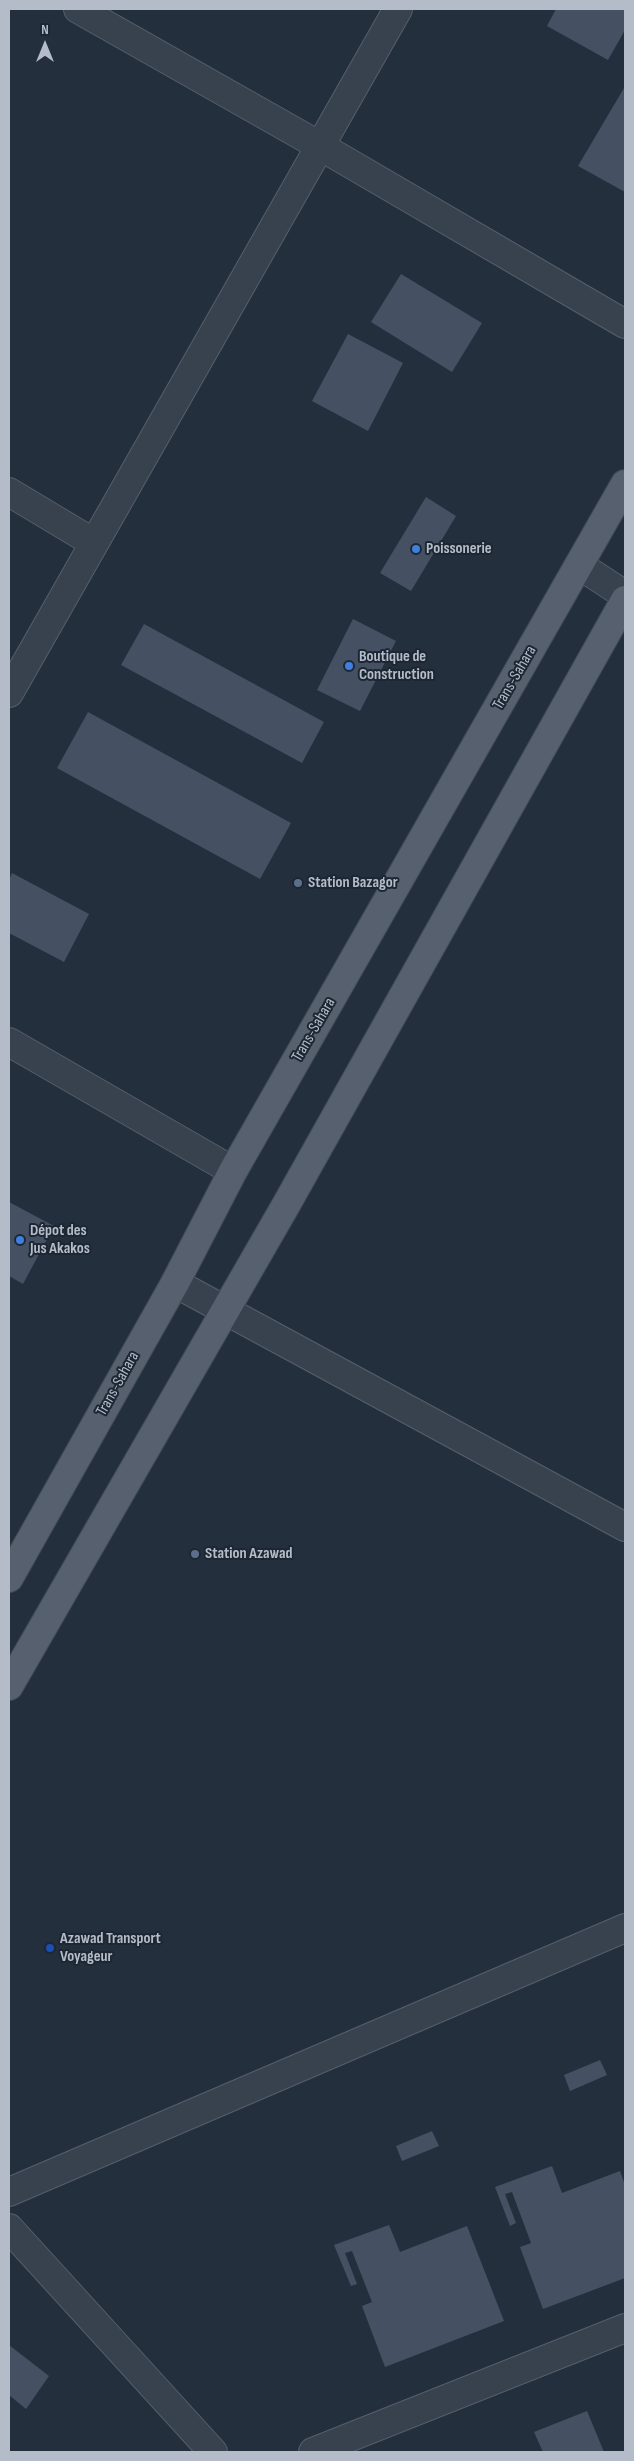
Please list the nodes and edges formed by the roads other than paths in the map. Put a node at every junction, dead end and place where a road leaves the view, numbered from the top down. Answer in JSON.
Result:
{"nodes":[{"id":1,"x":78,"y":9,"type":"edge"},
{"id":2,"x":398,"y":9,"type":"edge"},
{"id":3,"x":320,"y":146,"type":"junction"},
{"id":4,"x":625,"y":324,"type":"edge"},
{"id":5,"x":625,"y":484,"type":"edge"},
{"id":6,"x":9,"y":492,"type":"edge"},
{"id":7,"x":94,"y":543,"type":"junction"},
{"id":8,"x":579,"y":566,"type":"junction"},
{"id":9,"x":625,"y":595,"type":"edge"},
{"id":10,"x":625,"y":600,"type":"edge"},
{"id":11,"x":9,"y":693,"type":"edge"},
{"id":12,"x":9,"y":1042,"type":"edge"},
{"id":13,"x":233,"y":1171,"type":"junction"},
{"id":14,"x":175,"y":1282,"type":"junction"},
{"id":15,"x":226,"y":1310,"type":"junction"},
{"id":16,"x":625,"y":1527,"type":"edge"},
{"id":17,"x":9,"y":1578,"type":"edge"},
{"id":18,"x":9,"y":1686,"type":"edge"},
{"id":19,"x":625,"y":1928,"type":"edge"},
{"id":20,"x":9,"y":2192,"type":"edge"},
{"id":21,"x":9,"y":2228,"type":"edge"},
{"id":22,"x":625,"y":2328,"type":"edge"},
{"id":23,"x":213,"y":2452,"type":"edge"},
{"id":24,"x":313,"y":2452,"type":"edge"}],
"edges":[{"from":1,"to":3,"type":"street"},
{"from":2,"to":3,"type":"street"},
{"from":3,"to":4,"type":"street"},
{"from":3,"to":7,"type":"street"},
{"from":5,"to":8,"type":"main road","name":"Trans-Sahara"},
{"from":6,"to":7,"type":"street"},
{"from":7,"to":11,"type":"street"},
{"from":8,"to":9,"type":"street"},
{"from":8,"to":13,"type":"main road","name":"Trans-Sahara"},
{"from":10,"to":15,"type":"main road"},
{"from":12,"to":13,"type":"street"},
{"from":13,"to":14,"type":"main road","name":"Trans-Sahara"},
{"from":14,"to":15,"type":"street"},
{"from":14,"to":17,"type":"main road","name":"Trans-Sahara"},
{"from":15,"to":16,"type":"street"},
{"from":15,"to":18,"type":"main road"},
{"from":19,"to":20,"type":"street"},
{"from":21,"to":23,"type":"street"},
{"from":22,"to":24,"type":"street"}]}
